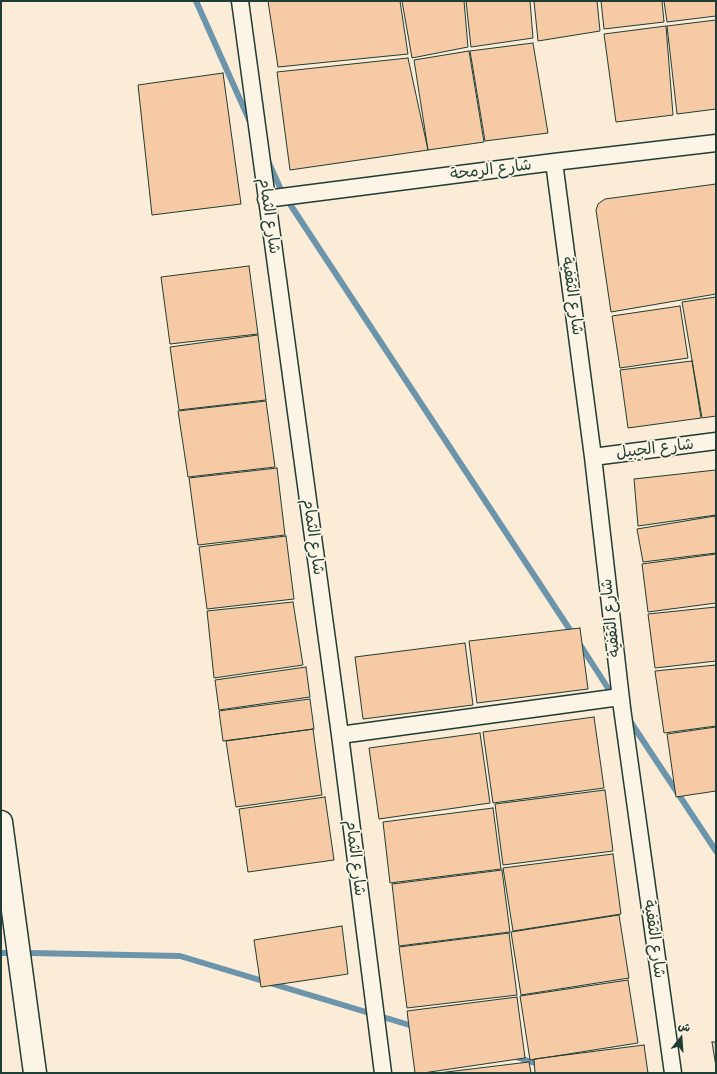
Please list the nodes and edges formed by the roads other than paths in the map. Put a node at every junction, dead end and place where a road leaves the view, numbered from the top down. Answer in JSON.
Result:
{"nodes":[{"id":1,"x":240,"y":1,"type":"edge"},
{"id":2,"x":716,"y":143,"type":"edge"},
{"id":3,"x":554,"y":162,"type":"junction"},
{"id":4,"x":266,"y":199,"type":"junction"},
{"id":5,"x":716,"y":441,"type":"edge"},
{"id":6,"x":593,"y":457,"type":"junction"},
{"id":7,"x":620,"y":697,"type":"junction"},
{"id":8,"x":340,"y":735,"type":"junction"},
{"id":9,"x":1,"y":822,"type":"edge"},
{"id":10,"x":35,"y":1073,"type":"edge"},
{"id":11,"x":383,"y":1073,"type":"edge"},
{"id":12,"x":673,"y":1073,"type":"edge"}],
"edges":[{"from":1,"to":4,"type":"street","name":"شارع الثمام"},
{"from":2,"to":3,"type":"street","name":"شارع الرمحة"},
{"from":3,"to":4,"type":"street","name":"شارع الرمحة"},
{"from":3,"to":6,"type":"street","name":"شارع الثقفية"},
{"from":4,"to":8,"type":"street","name":"شارع الثمام"},
{"from":5,"to":6,"type":"street","name":"شارع الجبيل"},
{"from":6,"to":7,"type":"street","name":"شارع الثقفية"},
{"from":7,"to":8,"type":"street"},
{"from":7,"to":12,"type":"street","name":"شارع الثقفية"},
{"from":8,"to":11,"type":"street","name":"شارع الثمام"},
{"from":9,"to":10,"type":"main road"}]}
